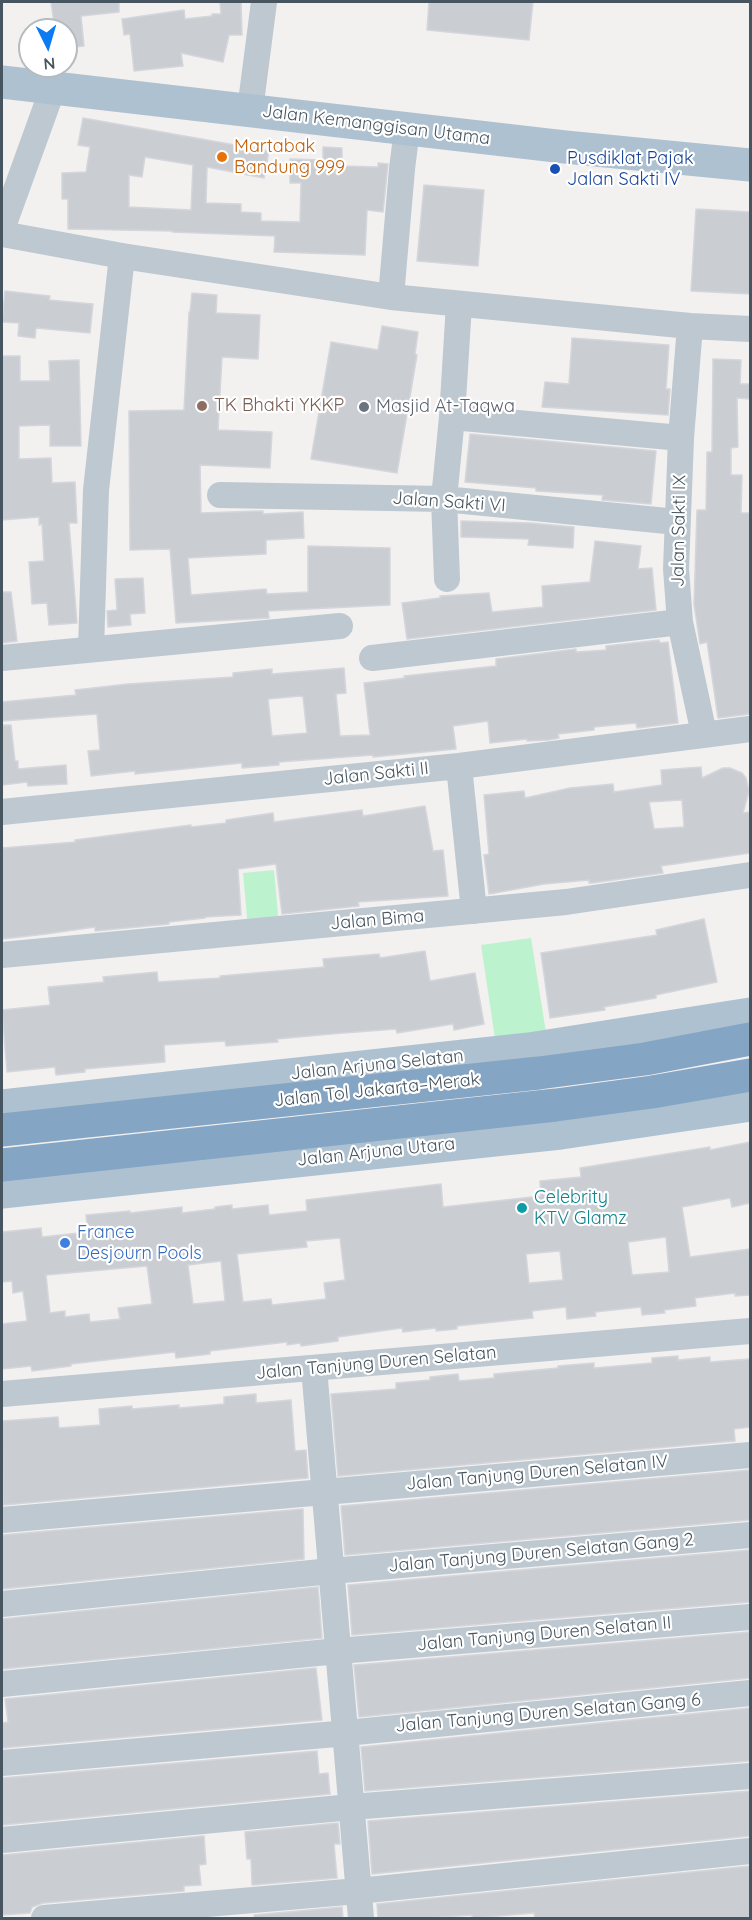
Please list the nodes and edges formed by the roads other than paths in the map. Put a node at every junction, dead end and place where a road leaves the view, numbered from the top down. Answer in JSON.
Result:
{"nodes":[{"id":1,"x":264,"y":2,"type":"edge"},
{"id":2,"x":2,"y":82,"type":"edge"},
{"id":3,"x":52,"y":88,"type":"junction"},
{"id":4,"x":249,"y":111,"type":"junction"},
{"id":5,"x":408,"y":129,"type":"junction"},
{"id":6,"x":750,"y":165,"type":"edge"},
{"id":7,"x":2,"y":229,"type":"edge"},
{"id":8,"x":2,"y":234,"type":"edge"},
{"id":9,"x":122,"y":255,"type":"junction"},
{"id":10,"x":392,"y":297,"type":"junction"},
{"id":11,"x":459,"y":304,"type":"junction"},
{"id":12,"x":690,"y":326,"type":"junction"},
{"id":13,"x":750,"y":329,"type":"edge"},
{"id":14,"x":452,"y":417,"type":"junction"},
{"id":15,"x":681,"y":438,"type":"junction"},
{"id":16,"x":220,"y":495,"type":"dead end"},
{"id":17,"x":444,"y":499,"type":"junction"},
{"id":18,"x":677,"y":522,"type":"junction"},
{"id":19,"x":447,"y":579,"type":"dead end"},
{"id":20,"x":680,"y":622,"type":"junction"},
{"id":21,"x":340,"y":626,"type":"dead end"},
{"id":22,"x":91,"y":650,"type":"junction"},
{"id":23,"x":2,"y":658,"type":"edge"},
{"id":24,"x":372,"y":658,"type":"dead end"},
{"id":25,"x":750,"y":729,"type":"edge"},
{"id":26,"x":704,"y":734,"type":"junction"},
{"id":27,"x":459,"y":766,"type":"junction"},
{"id":28,"x":2,"y":812,"type":"edge"},
{"id":29,"x":750,"y":875,"type":"edge"},
{"id":30,"x":474,"y":910,"type":"junction"},
{"id":31,"x":2,"y":955,"type":"edge"},
{"id":32,"x":750,"y":1014,"type":"edge"},
{"id":33,"x":750,"y":1040,"type":"edge"},
{"id":34,"x":750,"y":1075,"type":"edge"},
{"id":35,"x":750,"y":1105,"type":"edge"},
{"id":36,"x":2,"y":1106,"type":"edge"},
{"id":37,"x":2,"y":1130,"type":"edge"},
{"id":38,"x":2,"y":1164,"type":"edge"},
{"id":39,"x":2,"y":1192,"type":"edge"},
{"id":40,"x":750,"y":1331,"type":"edge"},
{"id":41,"x":314,"y":1368,"type":"junction"},
{"id":42,"x":2,"y":1394,"type":"edge"},
{"id":43,"x":750,"y":1455,"type":"edge"},
{"id":44,"x":324,"y":1491,"type":"junction"},
{"id":45,"x":2,"y":1520,"type":"edge"},
{"id":46,"x":750,"y":1535,"type":"edge"},
{"id":47,"x":331,"y":1571,"type":"junction"},
{"id":48,"x":2,"y":1604,"type":"edge"},
{"id":49,"x":750,"y":1617,"type":"edge"},
{"id":50,"x":338,"y":1652,"type":"junction"},
{"id":51,"x":2,"y":1684,"type":"edge"},
{"id":52,"x":750,"y":1693,"type":"edge"},
{"id":53,"x":345,"y":1732,"type":"junction"},
{"id":54,"x":2,"y":1763,"type":"edge"},
{"id":55,"x":750,"y":1776,"type":"edge"},
{"id":56,"x":351,"y":1807,"type":"junction"},
{"id":57,"x":2,"y":1840,"type":"edge"},
{"id":58,"x":750,"y":1851,"type":"edge"},
{"id":59,"x":358,"y":1891,"type":"junction"},
{"id":60,"x":44,"y":1918,"type":"edge"},
{"id":61,"x":361,"y":1918,"type":"edge"}],
"edges":[{"from":1,"to":4,"type":"street"},
{"from":2,"to":3,"type":"main road","name":"Jalan Kemanggisan Utama"},
{"from":3,"to":4,"type":"main road","name":"Jalan Kemanggisan Utama"},
{"from":3,"to":7,"type":"street"},
{"from":4,"to":5,"type":"main road","name":"Jalan Kemanggisan Utama"},
{"from":5,"to":6,"type":"main road","name":"Jalan Kemanggisan Utama"},
{"from":5,"to":10,"type":"street"},
{"from":8,"to":9,"type":"street"},
{"from":9,"to":10,"type":"street"},
{"from":9,"to":22,"type":"street"},
{"from":10,"to":11,"type":"street"},
{"from":11,"to":12,"type":"street"},
{"from":11,"to":14,"type":"street"},
{"from":12,"to":13,"type":"street"},
{"from":12,"to":15,"type":"street","name":"Jalan Sakti IX"},
{"from":14,"to":15,"type":"street"},
{"from":14,"to":17,"type":"street"},
{"from":15,"to":18,"type":"street","name":"Jalan Sakti IX"},
{"from":16,"to":17,"type":"street","name":"Jalan Sakti VI"},
{"from":17,"to":18,"type":"street","name":"Jalan Sakti VI"},
{"from":17,"to":19,"type":"street"},
{"from":18,"to":20,"type":"street","name":"Jalan Sakti IX"},
{"from":20,"to":24,"type":"street"},
{"from":20,"to":26,"type":"street","name":"Jalan Sakti IX"},
{"from":21,"to":22,"type":"street"},
{"from":22,"to":23,"type":"street"},
{"from":25,"to":26,"type":"street","name":"Jalan Sakti II"},
{"from":26,"to":27,"type":"street","name":"Jalan Sakti II"},
{"from":27,"to":28,"type":"street","name":"Jalan Sakti II"},
{"from":27,"to":30,"type":"street"},
{"from":29,"to":30,"type":"street","name":"Jalan Bima"},
{"from":30,"to":31,"type":"street","name":"Jalan Bima"},
{"from":32,"to":36,"type":"main road","name":"Jalan Arjuna Selatan"},
{"from":33,"to":37,"type":"highway","name":"Jalan Tol Jakarta–Merak"},
{"from":34,"to":38,"type":"highway","name":"Jalan Tol Jakarta–Merak"},
{"from":35,"to":39,"type":"main road","name":"Jalan Arjuna Utara"},
{"from":40,"to":41,"type":"street","name":"Jalan Tanjung Duren Selatan"},
{"from":41,"to":42,"type":"street","name":"Jalan Tanjung Duren Selatan"},
{"from":41,"to":44,"type":"street"},
{"from":43,"to":44,"type":"street","name":"Jalan Tanjung Duren Selatan IV"},
{"from":44,"to":45,"type":"street","name":"Jalan Tanjung Duren Selatan IV"},
{"from":44,"to":47,"type":"street"},
{"from":46,"to":47,"type":"street","name":"Jalan Tanjung Duren Selatan Gang 2"},
{"from":47,"to":48,"type":"street","name":"Jalan Tanjung Duren Selatan Gang 2"},
{"from":47,"to":50,"type":"street"},
{"from":49,"to":50,"type":"street","name":"Jalan Tanjung Duren Selatan II"},
{"from":50,"to":51,"type":"street","name":"Jalan Tanjung Duren Selatan II"},
{"from":50,"to":53,"type":"street"},
{"from":52,"to":53,"type":"street","name":"Jalan Tanjung Duren Selatan Gang 6"},
{"from":53,"to":54,"type":"street","name":"Jalan Tanjung Duren Selatan Gang 6"},
{"from":53,"to":56,"type":"street"},
{"from":55,"to":56,"type":"street"},
{"from":56,"to":57,"type":"street"},
{"from":56,"to":59,"type":"street"},
{"from":58,"to":59,"type":"street"},
{"from":59,"to":60,"type":"street"},
{"from":59,"to":61,"type":"street"}]}
